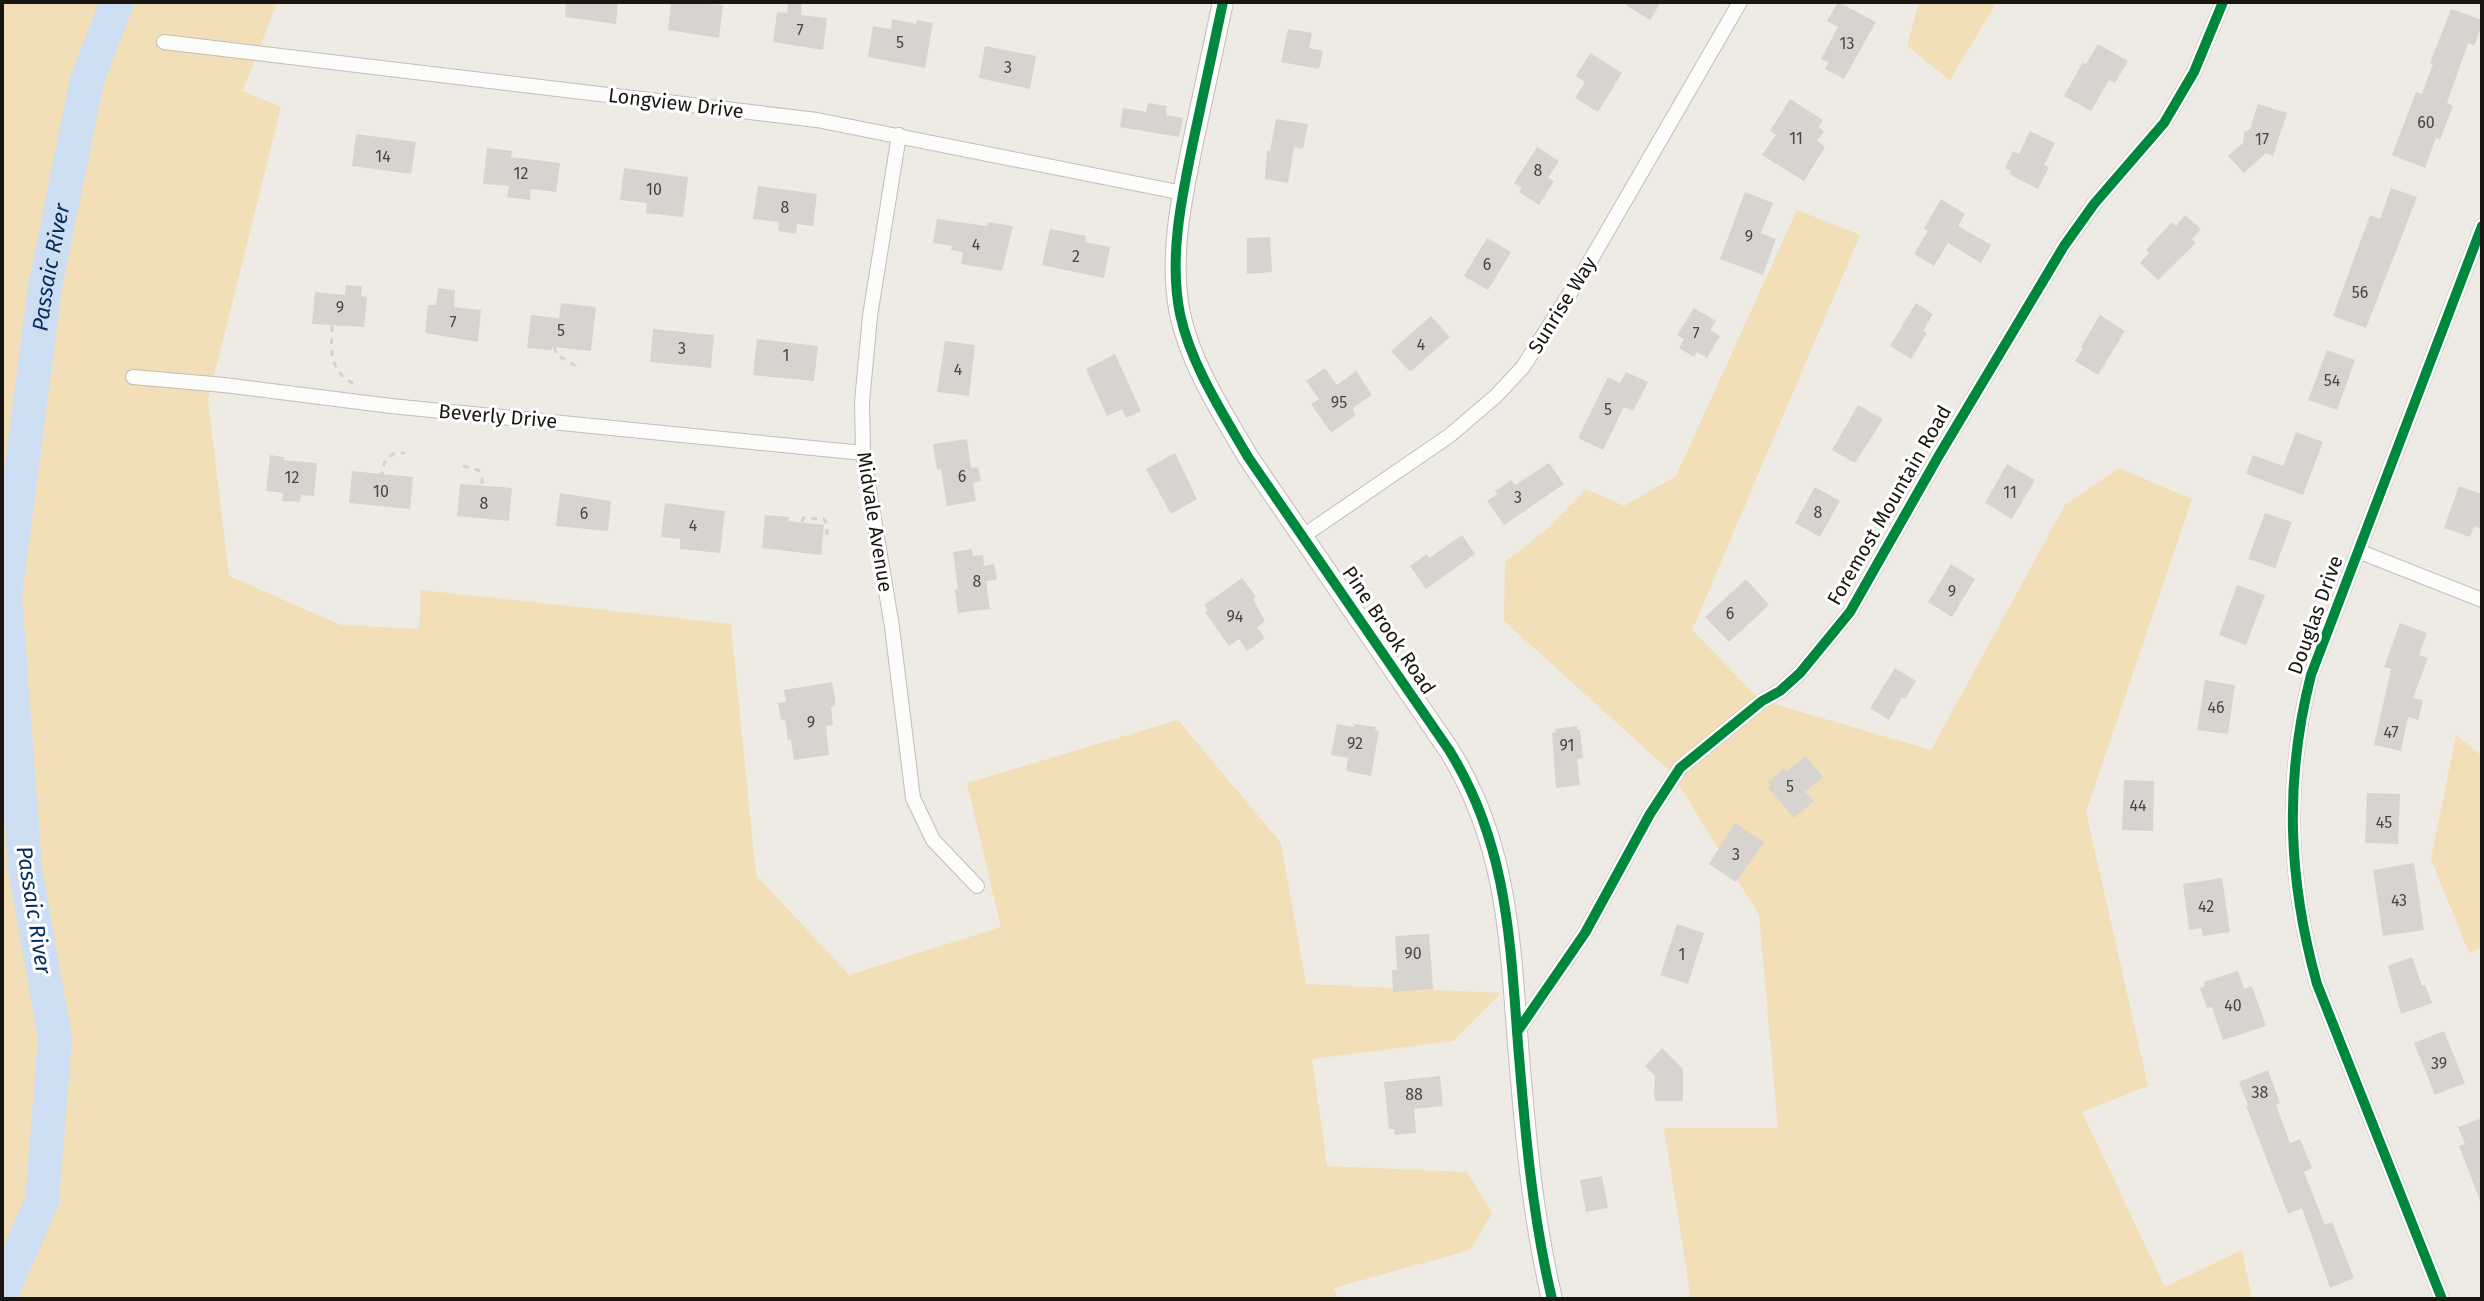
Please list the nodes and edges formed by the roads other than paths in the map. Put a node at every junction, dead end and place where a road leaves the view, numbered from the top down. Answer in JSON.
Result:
{"nodes":[{"id":1,"x":1223,"y":2,"type":"edge"},
{"id":2,"x":1740,"y":2,"type":"edge"},
{"id":3,"x":2223,"y":2,"type":"edge"},
{"id":4,"x":164,"y":42,"type":"dead end"},
{"id":5,"x":899,"y":135,"type":"junction"},
{"id":6,"x":1183,"y":193,"type":"junction"},
{"id":7,"x":2482,"y":226,"type":"edge"},
{"id":8,"x":133,"y":377,"type":"dead end"},
{"id":9,"x":863,"y":453,"type":"junction"},
{"id":10,"x":1303,"y":536,"type":"junction"},
{"id":11,"x":2358,"y":551,"type":"junction"},
{"id":12,"x":2482,"y":600,"type":"edge"},
{"id":13,"x":977,"y":886,"type":"dead end"},
{"id":14,"x":1517,"y":1032,"type":"junction"},
{"id":15,"x":1552,"y":1299,"type":"edge"},
{"id":16,"x":2442,"y":1299,"type":"edge"}],
"edges":[{"from":1,"to":6,"type":"street","name":"Pine Brook Road"},
{"from":2,"to":10,"type":"street","name":"Sunrise Way"},
{"from":3,"to":14,"type":"street","name":"Foremost Mountain Road"},
{"from":4,"to":5,"type":"street","name":"Longview Drive"},
{"from":5,"to":6,"type":"street","name":"Longview Drive"},
{"from":5,"to":9,"type":"street","name":"Midvale Avenue"},
{"from":6,"to":10,"type":"street","name":"Pine Brook Road"},
{"from":7,"to":11,"type":"street","name":"Douglas Drive"},
{"from":8,"to":9,"type":"street","name":"Beverly Drive"},
{"from":9,"to":13,"type":"street","name":"Midvale Avenue"},
{"from":10,"to":14,"type":"street","name":"Pine Brook Road"},
{"from":11,"to":12,"type":"street"},
{"from":11,"to":16,"type":"street","name":"Douglas Drive"},
{"from":14,"to":15,"type":"street","name":"Pine Brook Road"}]}
